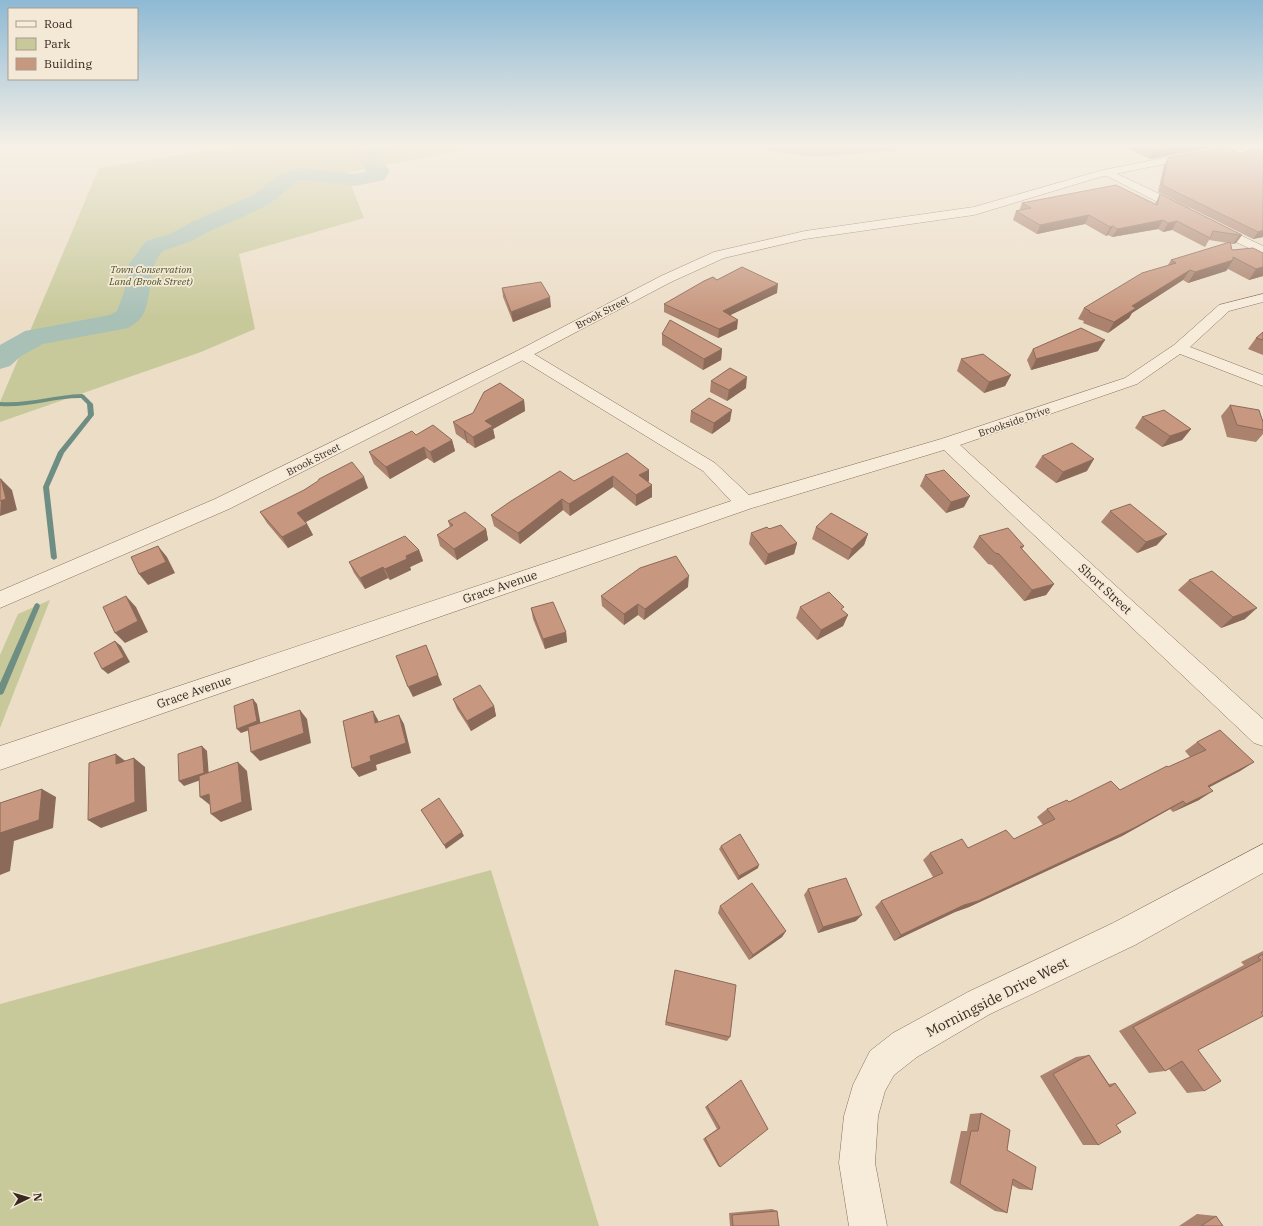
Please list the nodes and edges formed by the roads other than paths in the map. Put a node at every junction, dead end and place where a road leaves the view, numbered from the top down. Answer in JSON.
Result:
{"nodes":[{"id":1,"x":1008,"y":202,"type":"edge"},
{"id":2,"x":1167,"y":202,"type":"edge"},
{"id":3,"x":1263,"y":251,"type":"edge"},
{"id":4,"x":1263,"y":298,"type":"edge"},
{"id":5,"x":1179,"y":348,"type":"junction"},
{"id":6,"x":523,"y":354,"type":"junction"},
{"id":7,"x":1263,"y":381,"type":"edge"},
{"id":8,"x":948,"y":444,"type":"junction"},
{"id":9,"x":745,"y":503,"type":"junction"},
{"id":10,"x":0,"y":600,"type":"edge"},
{"id":11,"x":1263,"y":735,"type":"edge"},
{"id":12,"x":0,"y":758,"type":"edge"},
{"id":13,"x":1263,"y":858,"type":"edge"},
{"id":14,"x":868,"y":1226,"type":"edge"}],
"edges":[{"from":1,"to":6,"type":"street","name":"Brook Street"},
{"from":2,"to":3,"type":"street"},
{"from":4,"to":5,"type":"street","name":"Brookside Drive"},
{"from":5,"to":7,"type":"street"},
{"from":5,"to":8,"type":"street","name":"Brookside Drive"},
{"from":6,"to":9,"type":"street"},
{"from":6,"to":10,"type":"street","name":"Brook Street"},
{"from":8,"to":9,"type":"street","name":"Brookside Drive"},
{"from":8,"to":11,"type":"street","name":"Short Street"},
{"from":9,"to":12,"type":"street","name":"Grace Avenue"},
{"from":13,"to":14,"type":"street","name":"Morningside Drive West"}]}
